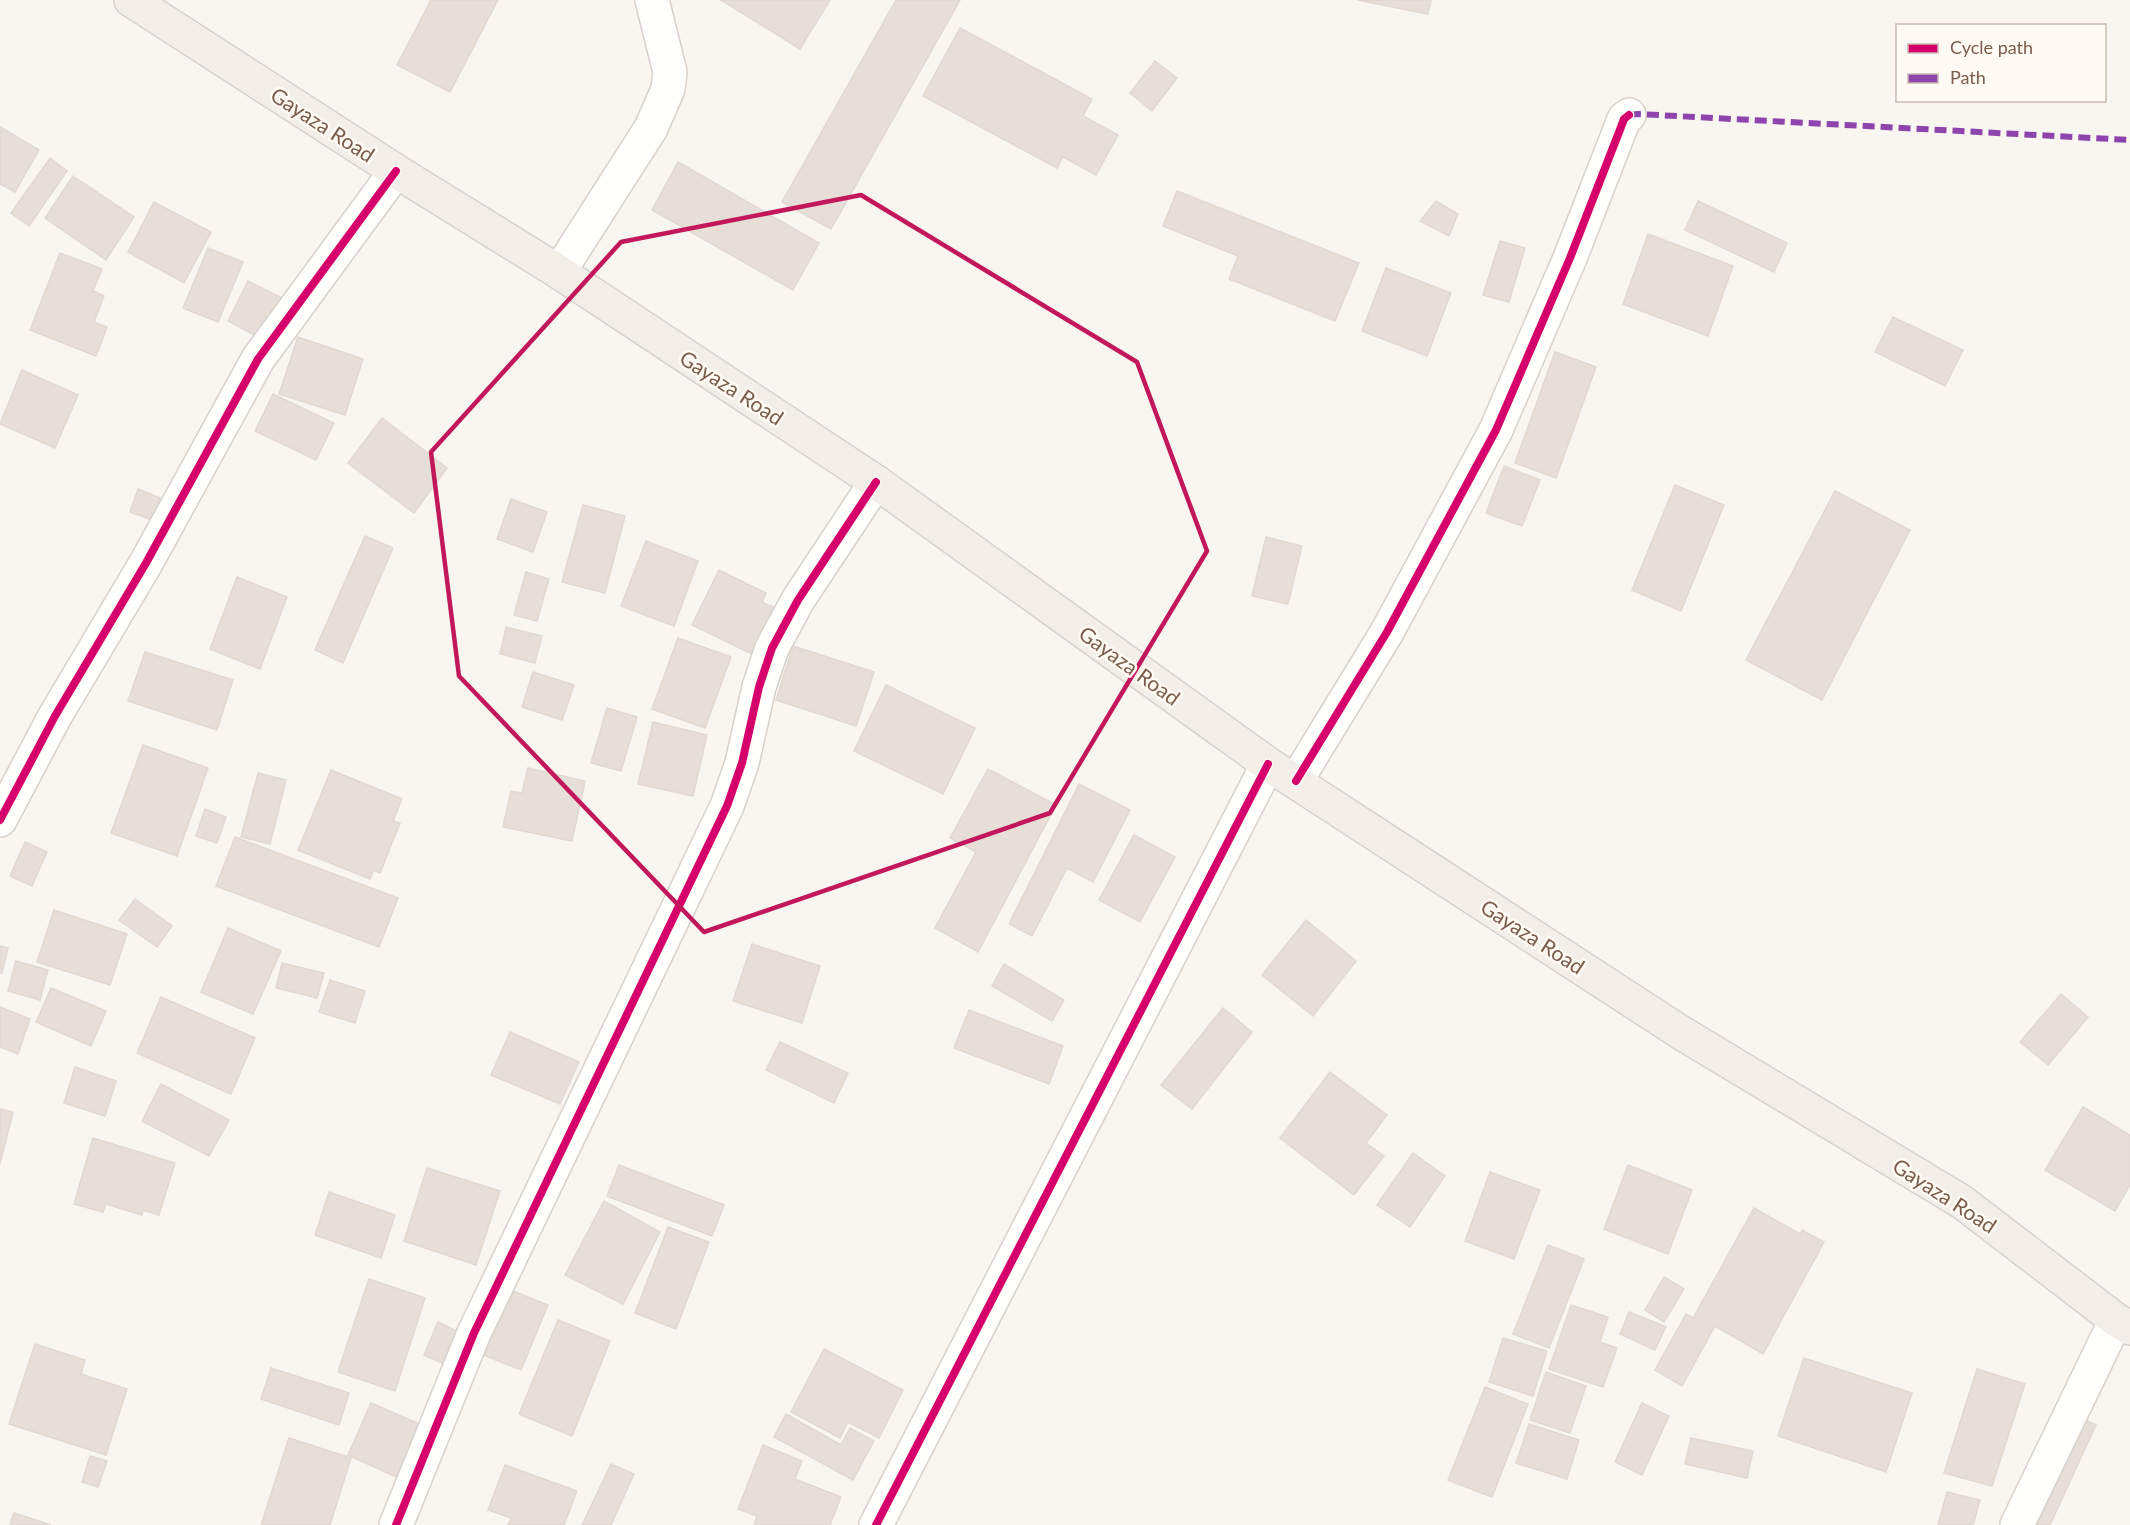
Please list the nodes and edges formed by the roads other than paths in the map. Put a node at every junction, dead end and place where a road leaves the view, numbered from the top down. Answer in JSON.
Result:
{"nodes":[{"id":1,"x":130,"y":0,"type":"edge"},
{"id":2,"x":652,"y":0,"type":"edge"},
{"id":3,"x":1629,"y":115,"type":"dead end"},
{"id":4,"x":396,"y":171,"type":"junction"},
{"id":5,"x":559,"y":272,"type":"junction"},
{"id":6,"x":876,"y":482,"type":"junction"},
{"id":7,"x":1268,"y":764,"type":"junction"},
{"id":8,"x":1296,"y":781,"type":"junction"},
{"id":9,"x":0,"y":820,"type":"edge"},
{"id":10,"x":2123,"y":1324,"type":"edge"},
{"id":11,"x":396,"y":1525,"type":"edge"},
{"id":12,"x":876,"y":1525,"type":"edge"},
{"id":13,"x":2017,"y":1525,"type":"edge"}],
"edges":[{"from":1,"to":4,"type":"main road","name":"Gayaza Road"},
{"from":2,"to":5,"type":"street"},
{"from":3,"to":8,"type":"street"},
{"from":4,"to":5,"type":"main road","name":"Gayaza Road"},
{"from":4,"to":9,"type":"street"},
{"from":5,"to":6,"type":"main road","name":"Gayaza Road"},
{"from":6,"to":7,"type":"main road","name":"Gayaza Road"},
{"from":6,"to":11,"type":"street"},
{"from":7,"to":8,"type":"main road","name":"Gayaza Road"},
{"from":7,"to":12,"type":"street"},
{"from":8,"to":10,"type":"main road","name":"Gayaza Road"},
{"from":10,"to":13,"type":"street"}]}
